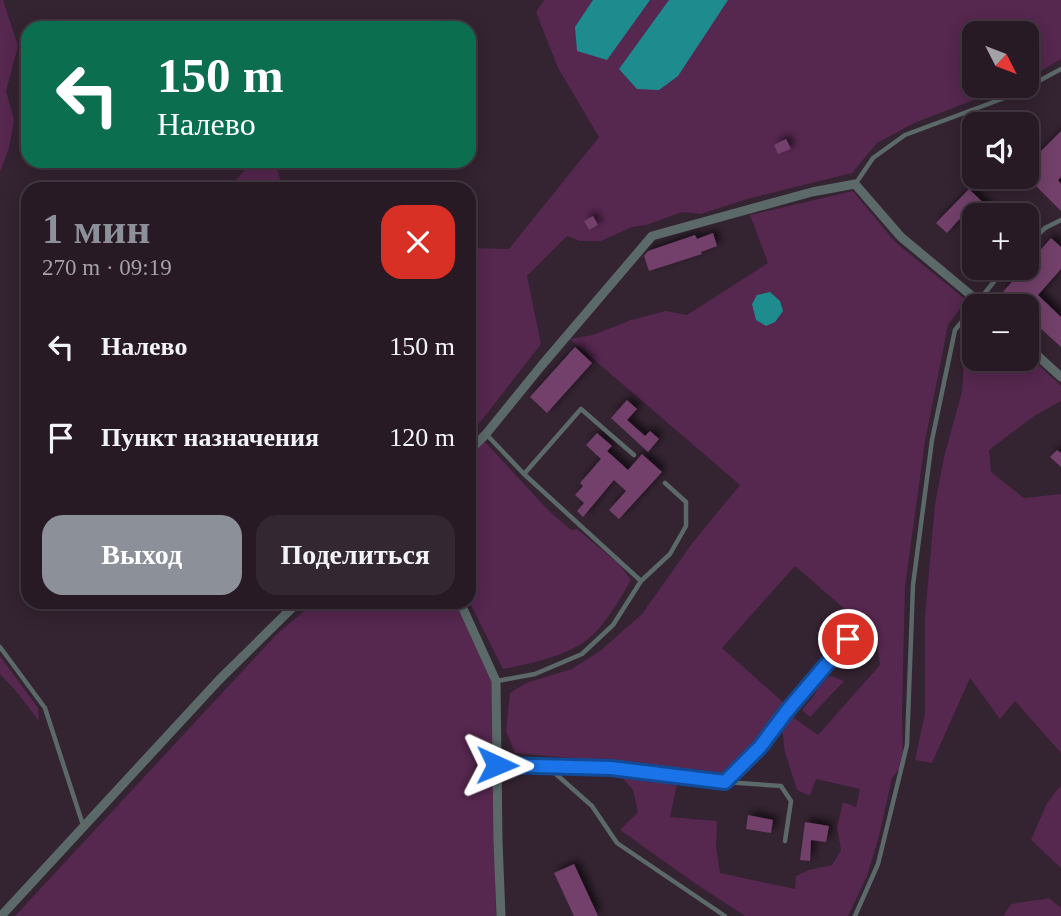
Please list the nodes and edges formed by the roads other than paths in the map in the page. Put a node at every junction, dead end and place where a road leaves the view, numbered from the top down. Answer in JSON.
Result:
{"nodes":[{"id":1,"x":1061,"y":69,"type":"edge"},
{"id":2,"x":855,"y":184,"type":"junction"},
{"id":3,"x":1061,"y":220,"type":"edge"},
{"id":4,"x":1039,"y":234,"type":"edge"},
{"id":5,"x":969,"y":294,"type":"edge"},
{"id":6,"x":962,"y":323,"type":"edge"},
{"id":7,"x":1039,"y":357,"type":"edge"},
{"id":8,"x":1061,"y":377,"type":"edge"},
{"id":9,"x":486,"y":433,"type":"junction"},
{"id":10,"x":476,"y":444,"type":"edge"},
{"id":11,"x":634,"y":455,"type":"dead end"},
{"id":12,"x":524,"y":474,"type":"junction"},
{"id":13,"x":664,"y":483,"type":"dead end"},
{"id":14,"x":641,"y":580,"type":"junction"},
{"id":15,"x":291,"y":609,"type":"edge"},
{"id":16,"x":463,"y":609,"type":"edge"},
{"id":17,"x":848,"y":639,"type":"dead end"},
{"id":18,"x":0,"y":647,"type":"edge"},
{"id":19,"x":496,"y":681,"type":"junction"},
{"id":20,"x":497,"y":765,"type":"junction"},
{"id":21,"x":548,"y":766,"type":"junction"},
{"id":22,"x":725,"y":782,"type":"junction"},
{"id":23,"x":83,"y":825,"type":"junction"},
{"id":24,"x":785,"y":841,"type":"dead end"},
{"id":25,"x":1,"y":916,"type":"edge"},
{"id":26,"x":501,"y":916,"type":"edge"},
{"id":27,"x":725,"y":916,"type":"edge"},
{"id":28,"x":855,"y":916,"type":"edge"}],
"edges":[{"from":1,"to":2,"type":"lane"},
{"from":2,"to":5,"type":"street"},
{"from":2,"to":9,"type":"street"},
{"from":3,"to":4,"type":"lane"},
{"from":6,"to":28,"type":"lane"},
{"from":7,"to":8,"type":"street"},
{"from":9,"to":10,"type":"street"},
{"from":9,"to":12,"type":"lane"},
{"from":11,"to":12,"type":"lane"},
{"from":12,"to":14,"type":"lane"},
{"from":13,"to":14,"type":"lane"},
{"from":14,"to":19,"type":"lane"},
{"from":15,"to":23,"type":"street"},
{"from":16,"to":19,"type":"street"},
{"from":17,"to":22,"type":"lane"},
{"from":18,"to":23,"type":"lane"},
{"from":19,"to":20,"type":"street"},
{"from":20,"to":21,"type":"lane"},
{"from":20,"to":26,"type":"street"},
{"from":21,"to":22,"type":"lane"},
{"from":21,"to":27,"type":"lane"},
{"from":22,"to":24,"type":"lane"},
{"from":23,"to":25,"type":"street"}]}
